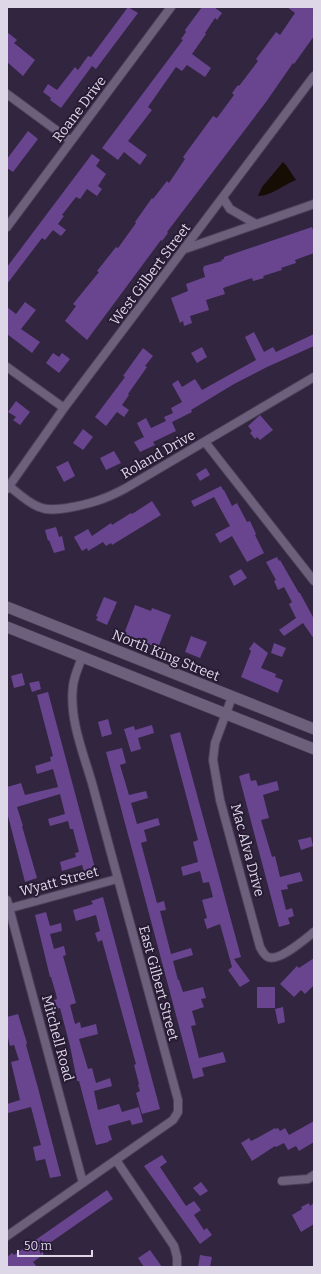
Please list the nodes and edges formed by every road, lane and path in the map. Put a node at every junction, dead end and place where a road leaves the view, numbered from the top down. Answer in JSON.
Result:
{"nodes":[{"id":1,"x":171,"y":7,"type":"edge"},
{"id":2,"x":314,"y":76,"type":"edge"},
{"id":3,"x":7,"y":94,"type":"edge"},
{"id":4,"x":71,"y":141,"type":"junction"},
{"id":5,"x":223,"y":198,"type":"junction"},
{"id":6,"x":314,"y":204,"type":"edge"},
{"id":7,"x":256,"y":224,"type":"junction"},
{"id":8,"x":7,"y":227,"type":"edge"},
{"id":9,"x":185,"y":248,"type":"junction"},
{"id":10,"x":7,"y":367,"type":"edge"},
{"id":11,"x":314,"y":377,"type":"edge"},
{"id":12,"x":64,"y":408,"type":"junction"},
{"id":13,"x":205,"y":442,"type":"junction"},
{"id":14,"x":8,"y":487,"type":"edge"},
{"id":15,"x":314,"y":581,"type":"edge"},
{"id":16,"x":7,"y":607,"type":"edge"},
{"id":17,"x":7,"y":628,"type":"edge"},
{"id":18,"x":82,"y":657,"type":"junction"},
{"id":19,"x":232,"y":697,"type":"junction"},
{"id":20,"x":225,"y":714,"type":"junction"},
{"id":21,"x":314,"y":729,"type":"edge"},
{"id":22,"x":314,"y":748,"type":"edge"},
{"id":23,"x":117,"y":879,"type":"junction"},
{"id":24,"x":8,"y":906,"type":"edge"},
{"id":25,"x":314,"y":932,"type":"edge"},
{"id":26,"x":116,"y":1160,"type":"junction"},
{"id":27,"x":314,"y":1175,"type":"edge"},
{"id":28,"x":282,"y":1181,"type":"dead end"},
{"id":29,"x":83,"y":1182,"type":"junction"},
{"id":30,"x":7,"y":1236,"type":"edge"},
{"id":31,"x":177,"y":1267,"type":"edge"}],
"edges":[{"from":1,"to":4,"type":"street","name":"Roane Drive"},
{"from":2,"to":5,"type":"street","name":"West Gilbert Street"},
{"from":3,"to":4,"type":"street"},
{"from":4,"to":8,"type":"street","name":"Roane Drive"},
{"from":5,"to":7,"type":"street"},
{"from":5,"to":9,"type":"street","name":"West Gilbert Street"},
{"from":6,"to":7,"type":"street"},
{"from":7,"to":9,"type":"street"},
{"from":9,"to":12,"type":"street","name":"West Gilbert Street"},
{"from":10,"to":12,"type":"street"},
{"from":11,"to":13,"type":"street","name":"Roland Drive"},
{"from":12,"to":14,"type":"street","name":"West Gilbert Street"},
{"from":13,"to":14,"type":"street","name":"Roland Drive"},
{"from":13,"to":15,"type":"street"},
{"from":16,"to":19,"type":"main road","name":"North King Street"},
{"from":17,"to":18,"type":"main road"},
{"from":18,"to":20,"type":"main road"},
{"from":18,"to":23,"type":"street","name":"East Gilbert Street"},
{"from":19,"to":20,"type":"street","name":"Mac Alva Drive"},
{"from":19,"to":21,"type":"main road","name":"North King Street"},
{"from":20,"to":22,"type":"main road"},
{"from":20,"to":25,"type":"street","name":"Mac Alva Drive"},
{"from":23,"to":24,"type":"street","name":"Wyatt Street"},
{"from":23,"to":26,"type":"street","name":"East Gilbert Street"},
{"from":24,"to":29,"type":"street","name":"Mitchell Road"},
{"from":26,"to":29,"type":"street","name":"East Gilbert Street"},
{"from":26,"to":31,"type":"street"},
{"from":27,"to":28,"type":"street"},
{"from":29,"to":30,"type":"street","name":"East Gilbert Street"}]}
